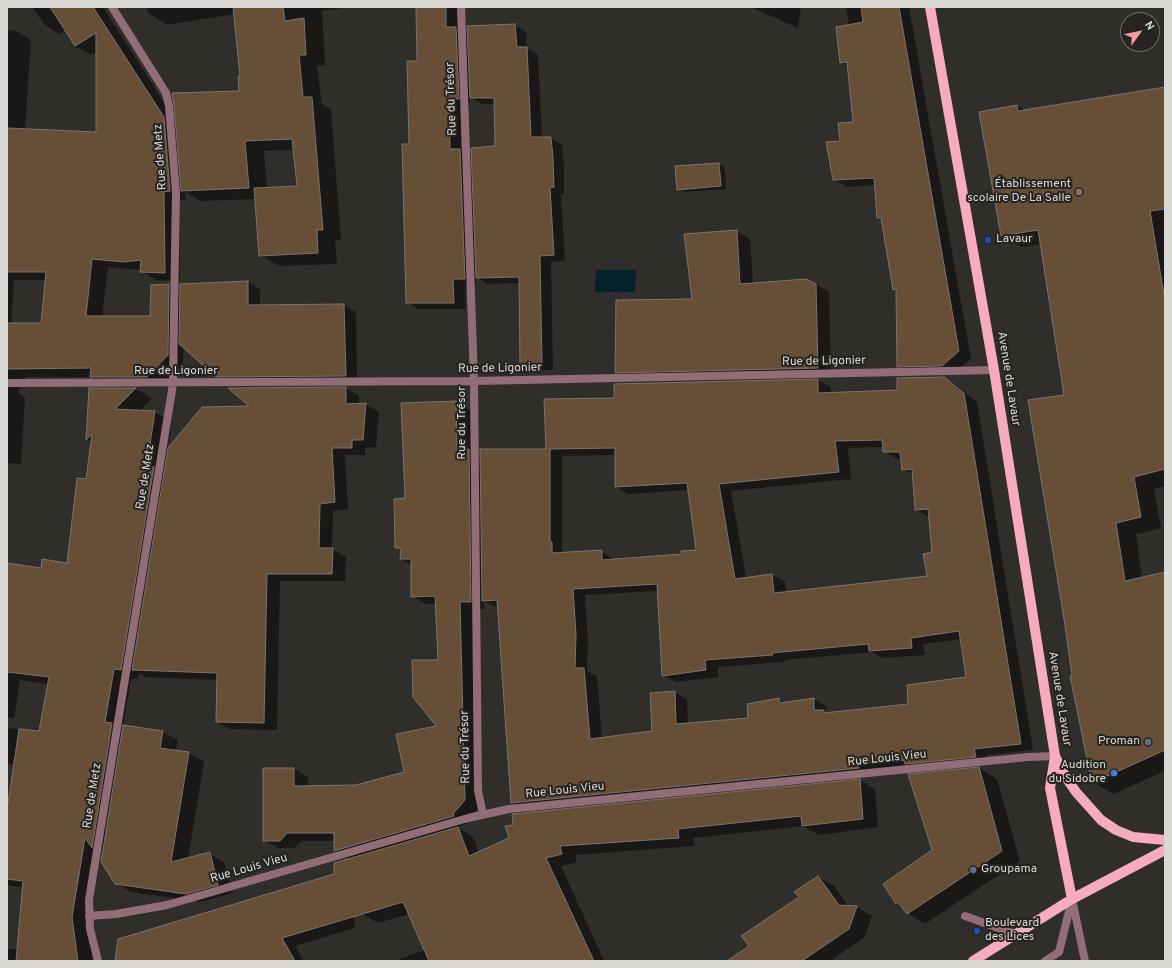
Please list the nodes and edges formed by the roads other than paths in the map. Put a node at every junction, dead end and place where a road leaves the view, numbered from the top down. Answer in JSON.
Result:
{"nodes":[{"id":1,"x":112,"y":7,"type":"edge"},
{"id":2,"x":461,"y":7,"type":"edge"},
{"id":3,"x":930,"y":7,"type":"edge"},
{"id":4,"x":994,"y":370,"type":"junction"},
{"id":5,"x":474,"y":381,"type":"junction"},
{"id":6,"x":7,"y":383,"type":"edge"},
{"id":7,"x":173,"y":384,"type":"junction"},
{"id":8,"x":1055,"y":756,"type":"junction"},
{"id":9,"x":483,"y":814,"type":"junction"},
{"id":10,"x":1165,"y":840,"type":"edge"},
{"id":11,"x":1165,"y":850,"type":"edge"},
{"id":12,"x":1072,"y":899,"type":"junction"},
{"id":13,"x":88,"y":916,"type":"junction"},
{"id":14,"x":965,"y":916,"type":"dead end"},
{"id":15,"x":1015,"y":934,"type":"junction"},
{"id":16,"x":98,"y":961,"type":"edge"},
{"id":17,"x":973,"y":961,"type":"edge"},
{"id":18,"x":1045,"y":961,"type":"edge"},
{"id":19,"x":1085,"y":961,"type":"edge"}],
"edges":[{"from":1,"to":7,"type":"street","name":"Rue de Metz"},
{"from":2,"to":5,"type":"street","name":"Rue du Trésor"},
{"from":3,"to":4,"type":"main road","name":"Avenue de Lavaur"},
{"from":4,"to":5,"type":"street","name":"Rue de Ligonier"},
{"from":4,"to":8,"type":"main road","name":"Avenue de Lavaur"},
{"from":5,"to":7,"type":"street","name":"Rue de Ligonier"},
{"from":5,"to":9,"type":"street","name":"Rue du Trésor"},
{"from":6,"to":7,"type":"street","name":"Rue de Ligonier"},
{"from":7,"to":13,"type":"street","name":"Rue de Metz"},
{"from":8,"to":9,"type":"street","name":"Rue Louis Vieu"},
{"from":8,"to":10,"type":"main road","name":"Avenue de Lavaur"},
{"from":8,"to":12,"type":"main road","name":"Avenue de Lavaur"},
{"from":9,"to":13,"type":"street","name":"Rue Louis Vieu"},
{"from":11,"to":12,"type":"main road"},
{"from":12,"to":15,"type":"main road"},
{"from":12,"to":18,"type":"street"},
{"from":12,"to":19,"type":"street"},
{"from":13,"to":16,"type":"street","name":"Rue de Metz"},
{"from":14,"to":15,"type":"street"},
{"from":15,"to":17,"type":"main road"}]}
